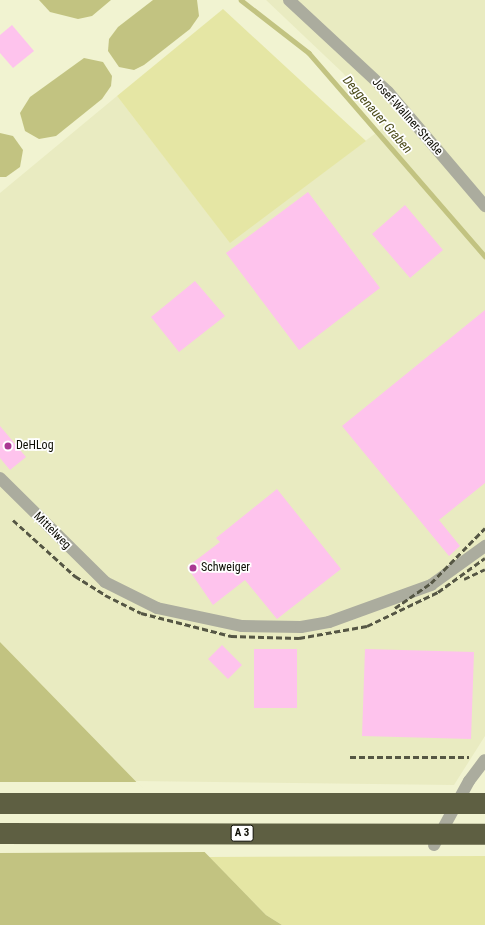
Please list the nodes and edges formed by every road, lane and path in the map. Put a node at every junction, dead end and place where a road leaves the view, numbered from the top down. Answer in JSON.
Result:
{"nodes":[{"id":1,"x":289,"y":0,"type":"edge"},
{"id":2,"x":485,"y":206,"type":"edge"},
{"id":3,"x":0,"y":478,"type":"edge"},
{"id":4,"x":485,"y":546,"type":"edge"},
{"id":5,"x":485,"y":760,"type":"edge"},
{"id":6,"x":0,"y":803,"type":"edge"},
{"id":7,"x":485,"y":803,"type":"edge"},
{"id":8,"x":0,"y":833,"type":"edge"},
{"id":9,"x":485,"y":834,"type":"edge"},
{"id":10,"x":434,"y":846,"type":"dead end"}],
"edges":[{"from":1,"to":2,"type":"street","name":"Josef-Wallner-Straße"},
{"from":3,"to":4,"type":"street","name":"Mittelweg"},
{"from":5,"to":10,"type":"street"},
{"from":6,"to":7,"type":"highway"},
{"from":8,"to":9,"type":"highway","number":"A 3"}]}
